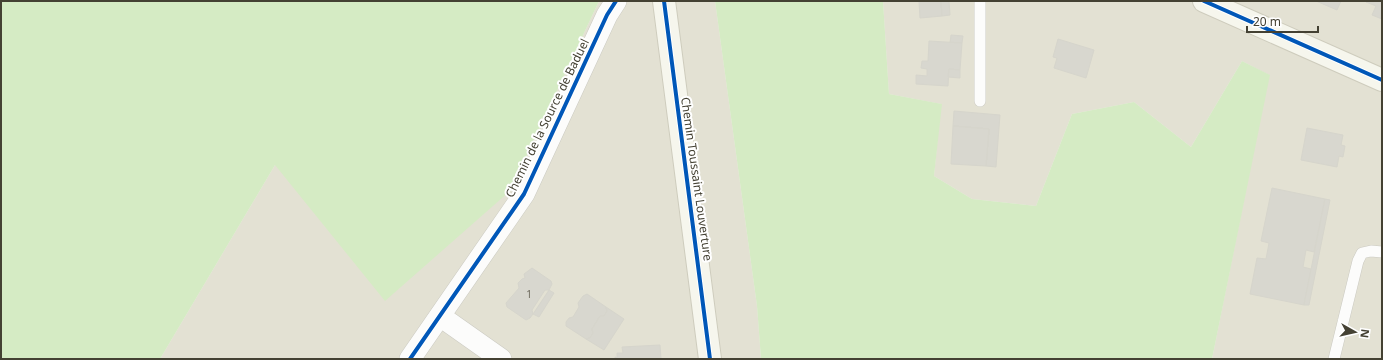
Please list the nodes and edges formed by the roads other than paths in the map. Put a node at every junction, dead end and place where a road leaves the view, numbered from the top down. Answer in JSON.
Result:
{"nodes":[{"id":1,"x":616,"y":1,"type":"edge"},
{"id":2,"x":664,"y":1,"type":"edge"},
{"id":3,"x":980,"y":1,"type":"edge"},
{"id":4,"x":1204,"y":1,"type":"edge"},
{"id":5,"x":1382,"y":80,"type":"edge"},
{"id":6,"x":980,"y":101,"type":"dead end"},
{"id":7,"x":1382,"y":252,"type":"edge"},
{"id":8,"x":440,"y":316,"type":"junction"},
{"id":9,"x":410,"y":359,"type":"edge"},
{"id":10,"x":501,"y":359,"type":"edge"},
{"id":11,"x":710,"y":359,"type":"edge"},
{"id":12,"x":1334,"y":359,"type":"edge"}],
"edges":[{"from":1,"to":8,"type":"street","name":"Chemin de la Source de Baduel"},
{"from":2,"to":11,"type":"street","name":"Chemin Toussaint Louverture"},
{"from":3,"to":6,"type":"lane"},
{"from":4,"to":5,"type":"street"},
{"from":7,"to":12,"type":"lane"},
{"from":8,"to":9,"type":"street","name":"Chemin de la Source de Baduel"},
{"from":8,"to":10,"type":"street"}]}
